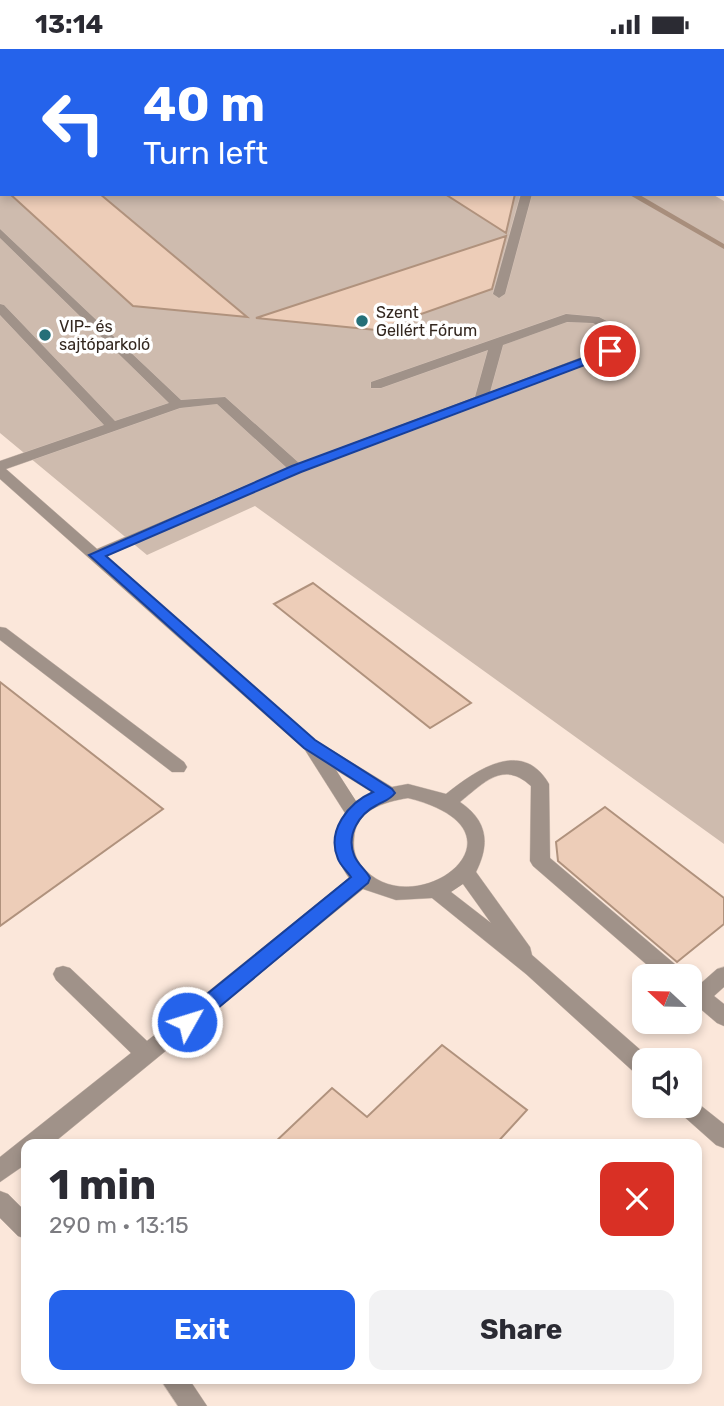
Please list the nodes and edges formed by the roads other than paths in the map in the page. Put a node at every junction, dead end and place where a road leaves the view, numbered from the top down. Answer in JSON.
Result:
{"nodes":[{"id":1,"x":526,"y":196,"type":"edge"},
{"id":2,"x":0,"y":232,"type":"edge"},
{"id":3,"x":499,"y":294,"type":"dead end"},
{"id":4,"x":0,"y":308,"type":"edge"},
{"id":5,"x":497,"y":342,"type":"junction"},
{"id":6,"x":376,"y":385,"type":"dead end"},
{"id":7,"x":481,"y":400,"type":"junction"},
{"id":8,"x":178,"y":404,"type":"junction"},
{"id":9,"x":113,"y":426,"type":"junction"},
{"id":10,"x":0,"y":466,"type":"edge"},
{"id":11,"x":297,"y":469,"type":"junction"},
{"id":12,"x":0,"y":471,"type":"edge"},
{"id":13,"x":96,"y":555,"type":"junction"},
{"id":14,"x":0,"y":632,"type":"edge"},
{"id":15,"x":309,"y":744,"type":"junction"},
{"id":16,"x":178,"y":767,"type":"dead end"},
{"id":17,"x":387,"y":793,"type":"junction"},
{"id":18,"x":449,"y":801,"type":"junction"},
{"id":19,"x":354,"y":812,"type":"junction"},
{"id":20,"x":466,"y":873,"type":"junction"},
{"id":21,"x":362,"y":878,"type":"junction"},
{"id":22,"x":436,"y":891,"type":"junction"},
{"id":23,"x":661,"y":964,"type":"edge"},
{"id":24,"x":533,"y":968,"type":"junction"},
{"id":25,"x":63,"y":974,"type":"dead end"},
{"id":26,"x":724,"y":975,"type":"edge"},
{"id":27,"x":702,"y":988,"type":"edge"},
{"id":28,"x":702,"y":998,"type":"edge"},
{"id":29,"x":724,"y":1017,"type":"edge"},
{"id":30,"x":147,"y":1055,"type":"junction"},
{"id":31,"x":632,"y":1056,"type":"edge"},
{"id":32,"x":702,"y":1118,"type":"edge"},
{"id":33,"x":724,"y":1138,"type":"edge"},
{"id":34,"x":41,"y":1139,"type":"edge"},
{"id":35,"x":21,"y":1154,"type":"edge"},
{"id":36,"x":0,"y":1171,"type":"edge"},
{"id":37,"x":0,"y":1202,"type":"edge"},
{"id":38,"x":21,"y":1224,"type":"edge"},
{"id":39,"x":177,"y":1384,"type":"edge"},
{"id":40,"x":194,"y":1406,"type":"edge"}],
"edges":[{"from":1,"to":3,"type":"street"},
{"from":2,"to":8,"type":"street"},
{"from":4,"to":9,"type":"street"},
{"from":5,"to":6,"type":"street"},
{"from":5,"to":7,"type":"street"},
{"from":5,"to":7,"type":"street"},
{"from":7,"to":11,"type":"street"},
{"from":8,"to":9,"type":"street"},
{"from":8,"to":11,"type":"street"},
{"from":9,"to":10,"type":"street"},
{"from":11,"to":13,"type":"street"},
{"from":12,"to":13,"type":"street"},
{"from":13,"to":15,"type":"street"},
{"from":14,"to":16,"type":"street"},
{"from":15,"to":17,"type":"street"},
{"from":15,"to":19,"type":"street"},
{"from":17,"to":18,"type":"street"},
{"from":17,"to":19,"type":"street"},
{"from":18,"to":20,"type":"street"},
{"from":18,"to":23,"type":"street"},
{"from":19,"to":21,"type":"street"},
{"from":20,"to":22,"type":"street"},
{"from":20,"to":24,"type":"street"},
{"from":21,"to":22,"type":"street"},
{"from":21,"to":30,"type":"street"},
{"from":22,"to":24,"type":"street"},
{"from":24,"to":31,"type":"street"},
{"from":25,"to":30,"type":"street"},
{"from":26,"to":27,"type":"street"},
{"from":28,"to":29,"type":"street"},
{"from":30,"to":34,"type":"street"},
{"from":32,"to":33,"type":"street"},
{"from":35,"to":36,"type":"street"},
{"from":37,"to":38,"type":"street"},
{"from":39,"to":40,"type":"street"}]}
